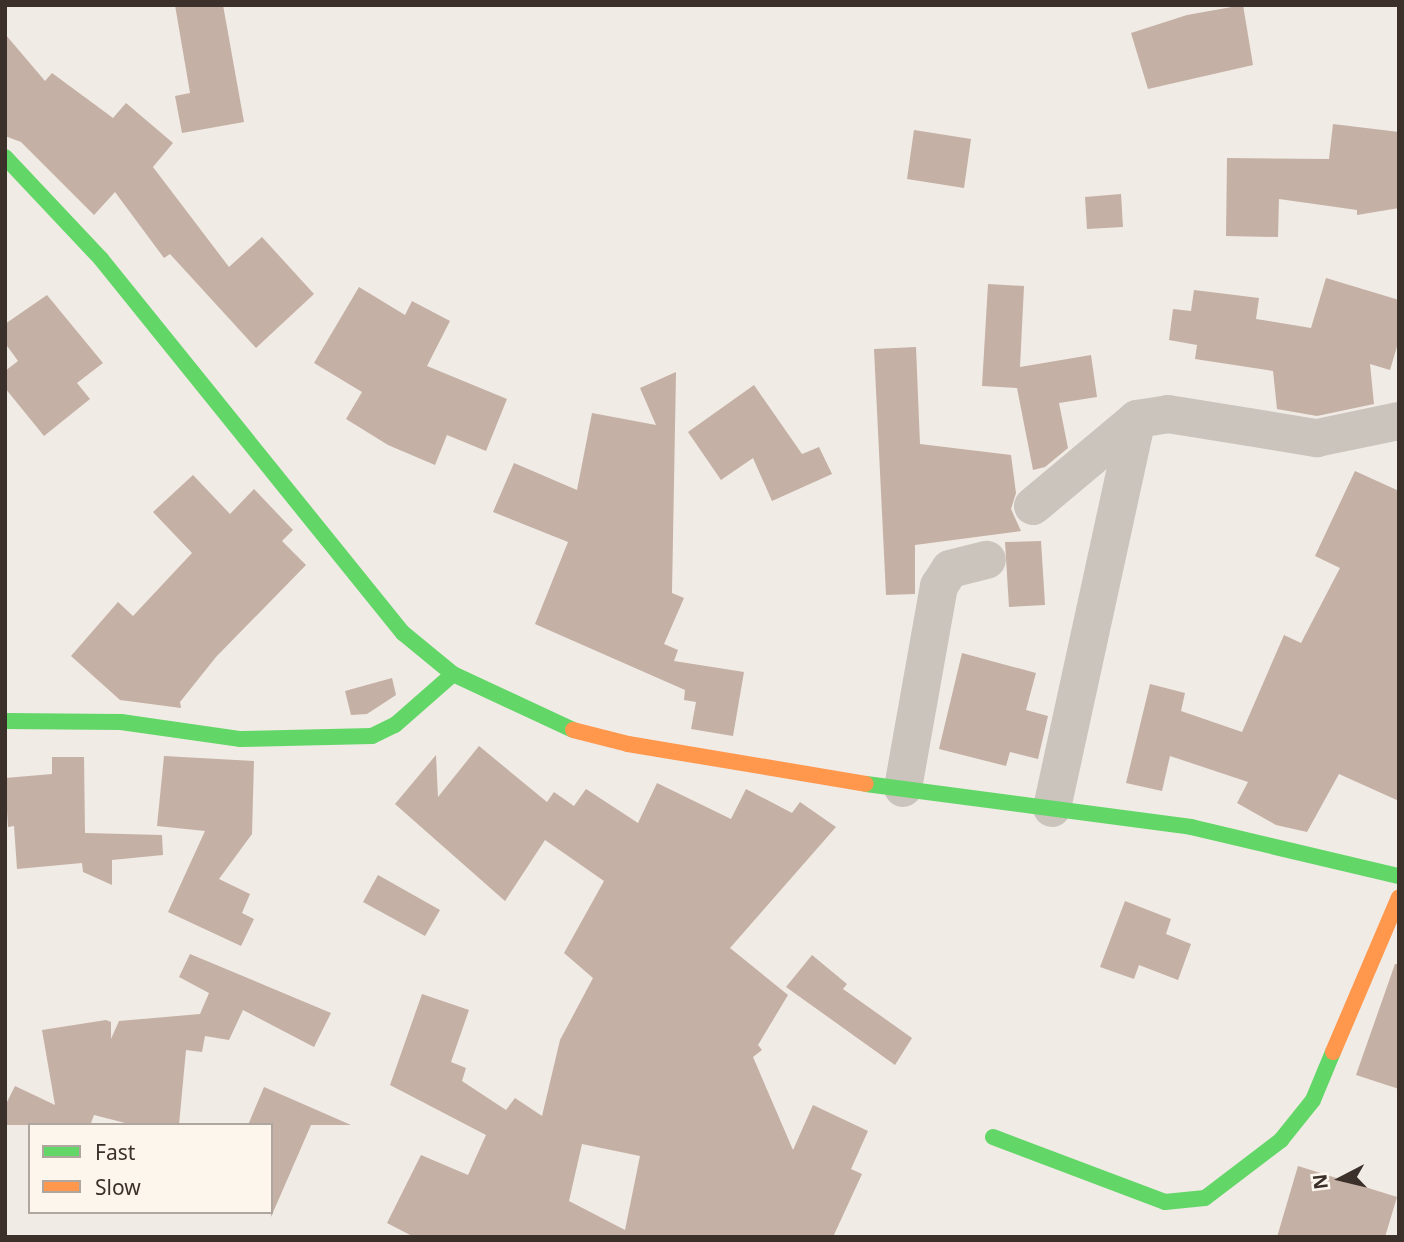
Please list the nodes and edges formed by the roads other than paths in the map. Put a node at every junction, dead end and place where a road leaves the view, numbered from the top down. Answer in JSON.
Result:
{"nodes":[{"id":1,"x":5,"y":157,"type":"edge"},
{"id":2,"x":1137,"y":419,"type":"junction"},
{"id":3,"x":1399,"y":421,"type":"edge"},
{"id":4,"x":1033,"y":506,"type":"dead end"},
{"id":5,"x":987,"y":560,"type":"dead end"},
{"id":6,"x":453,"y":674,"type":"junction"},
{"id":7,"x":5,"y":721,"type":"edge"},
{"id":8,"x":903,"y":788,"type":"junction"},
{"id":9,"x":1052,"y":808,"type":"junction"},
{"id":10,"x":1399,"y":876,"type":"edge"},
{"id":11,"x":1399,"y":897,"type":"edge"},
{"id":12,"x":993,"y":1137,"type":"dead end"}],
"edges":[{"from":1,"to":6,"type":"street"},
{"from":2,"to":3,"type":"street"},
{"from":2,"to":4,"type":"street"},
{"from":2,"to":9,"type":"street"},
{"from":5,"to":8,"type":"street"},
{"from":6,"to":7,"type":"street"},
{"from":6,"to":8,"type":"street"},
{"from":8,"to":9,"type":"street"},
{"from":9,"to":10,"type":"street"},
{"from":11,"to":12,"type":"street"}]}
